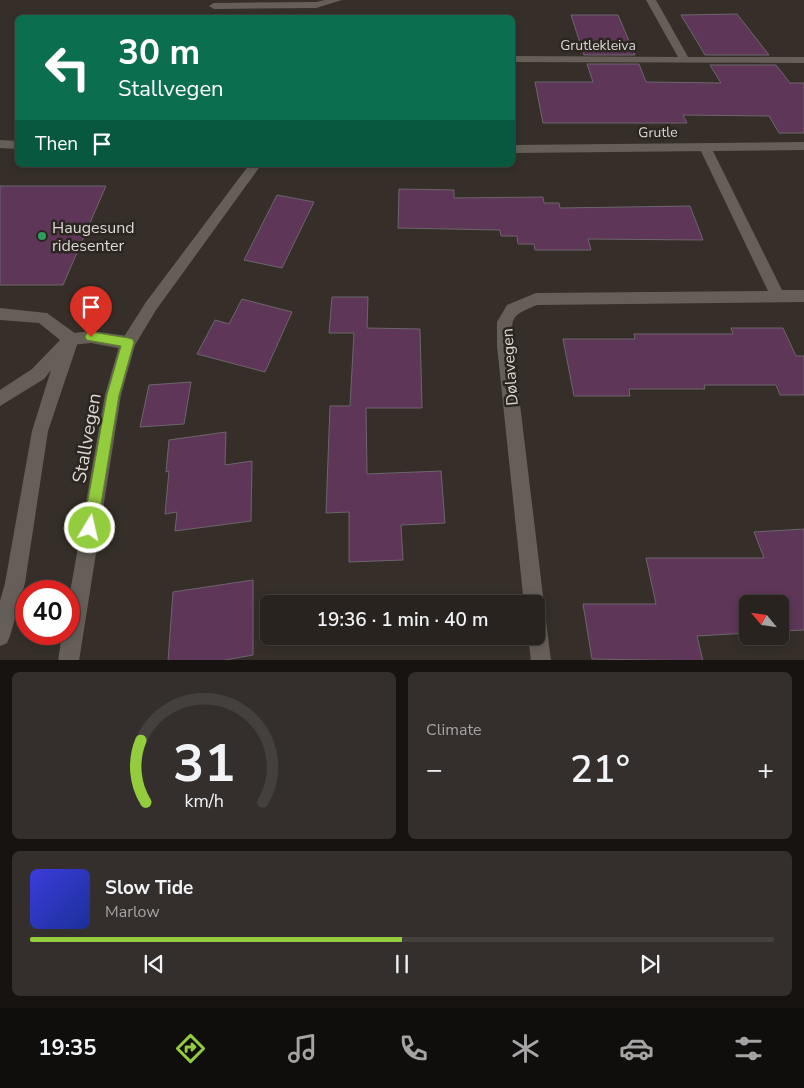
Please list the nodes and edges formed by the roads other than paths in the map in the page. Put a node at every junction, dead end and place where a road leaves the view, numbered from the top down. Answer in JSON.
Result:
{"nodes":[{"id":1,"x":337,"y":0,"type":"edge"},
{"id":2,"x":651,"y":0,"type":"edge"},
{"id":3,"x":214,"y":3,"type":"edge"},
{"id":4,"x":316,"y":5,"type":"junction"},
{"id":5,"x":209,"y":15,"type":"edge"},
{"id":6,"x":320,"y":15,"type":"edge"},
{"id":7,"x":515,"y":59,"type":"edge"},
{"id":8,"x":684,"y":59,"type":"junction"},
{"id":9,"x":804,"y":60,"type":"edge"},
{"id":10,"x":0,"y":144,"type":"edge"},
{"id":11,"x":15,"y":145,"type":"edge"},
{"id":12,"x":705,"y":146,"type":"junction"},
{"id":13,"x":804,"y":146,"type":"edge"},
{"id":14,"x":515,"y":149,"type":"edge"},
{"id":15,"x":254,"y":167,"type":"edge"},
{"id":16,"x":778,"y":296,"type":"junction"},
{"id":17,"x":804,"y":296,"type":"edge"},
{"id":18,"x":0,"y":314,"type":"edge"},
{"id":19,"x":71,"y":339,"type":"junction"},
{"id":20,"x":128,"y":342,"type":"junction"},
{"id":21,"x":0,"y":399,"type":"edge"},
{"id":22,"x":533,"y":595,"type":"edge"},
{"id":23,"x":0,"y":636,"type":"edge"},
{"id":24,"x":539,"y":645,"type":"edge"},
{"id":25,"x":68,"y":660,"type":"edge"},
{"id":26,"x":541,"y":660,"type":"edge"}],
"edges":[{"from":1,"to":4,"type":"street"},
{"from":2,"to":8,"type":"street"},
{"from":3,"to":4,"type":"street"},
{"from":3,"to":5,"type":"street"},
{"from":4,"to":6,"type":"street"},
{"from":7,"to":8,"type":"street","name":"Grutlekleiva"},
{"from":8,"to":9,"type":"street","name":"Grutlekleiva"},
{"from":10,"to":11,"type":"street"},
{"from":12,"to":13,"type":"street","name":"Grutle"},
{"from":12,"to":14,"type":"street","name":"Grutle"},
{"from":12,"to":16,"type":"street"},
{"from":15,"to":20,"type":"street","name":"Stallvegen"},
{"from":16,"to":17,"type":"street","name":"Dølavegen"},
{"from":16,"to":22,"type":"street","name":"Dølavegen"},
{"from":18,"to":19,"type":"street"},
{"from":19,"to":20,"type":"street"},
{"from":19,"to":21,"type":"street"},
{"from":19,"to":23,"type":"street"},
{"from":20,"to":25,"type":"street","name":"Stallvegen"},
{"from":24,"to":26,"type":"street"}]}
